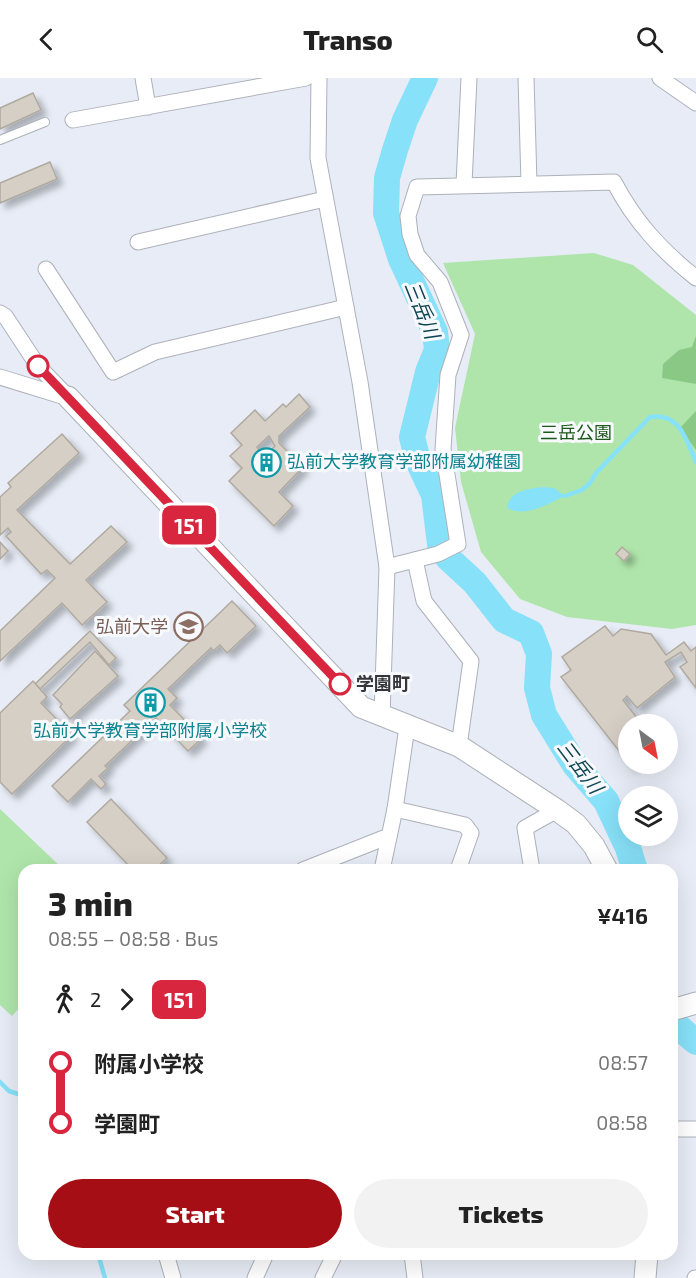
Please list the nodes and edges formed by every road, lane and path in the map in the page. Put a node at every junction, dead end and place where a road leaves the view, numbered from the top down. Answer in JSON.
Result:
{"nodes":[{"id":1,"x":143,"y":78,"type":"edge"},
{"id":2,"x":306,"y":78,"type":"edge"},
{"id":3,"x":319,"y":78,"type":"edge"},
{"id":4,"x":469,"y":78,"type":"edge"},
{"id":5,"x":526,"y":78,"type":"edge"},
{"id":6,"x":660,"y":78,"type":"edge"},
{"id":7,"x":696,"y":103,"type":"edge"},
{"id":8,"x":148,"y":107,"type":"junction"},
{"id":9,"x":73,"y":120,"type":"dead end"},
{"id":10,"x":45,"y":122,"type":"dead end"},
{"id":11,"x":0,"y":140,"type":"edge"},
{"id":12,"x":529,"y":183,"type":"junction"},
{"id":13,"x":464,"y":184,"type":"junction"},
{"id":14,"x":325,"y":199,"type":"junction"},
{"id":15,"x":138,"y":242,"type":"dead end"},
{"id":16,"x":46,"y":269,"type":"dead end"},
{"id":17,"x":696,"y":278,"type":"edge"},
{"id":18,"x":346,"y":307,"type":"junction"},
{"id":19,"x":0,"y":313,"type":"edge"},
{"id":20,"x":0,"y":377,"type":"edge"},
{"id":21,"x":68,"y":398,"type":"junction"},
{"id":22,"x":415,"y":560,"type":"junction"},
{"id":23,"x":387,"y":567,"type":"junction"},
{"id":24,"x":382,"y":716,"type":"junction"},
{"id":25,"x":407,"y":727,"type":"junction"},
{"id":26,"x":459,"y":746,"type":"junction"},
{"id":27,"x":395,"y":809,"type":"junction"},
{"id":28,"x":557,"y":810,"type":"junction"},
{"id":29,"x":389,"y":836,"type":"junction"},
{"id":30,"x":318,"y":864,"type":"edge"},
{"id":31,"x":383,"y":864,"type":"edge"},
{"id":32,"x":460,"y":864,"type":"edge"},
{"id":33,"x":531,"y":864,"type":"edge"},
{"id":34,"x":604,"y":864,"type":"edge"},
{"id":35,"x":696,"y":1003,"type":"edge"},
{"id":36,"x":678,"y":1008,"type":"edge"},
{"id":37,"x":678,"y":1128,"type":"edge"},
{"id":38,"x":696,"y":1129,"type":"edge"},
{"id":39,"x":168,"y":1260,"type":"edge"},
{"id":40,"x":263,"y":1260,"type":"edge"},
{"id":41,"x":332,"y":1260,"type":"edge"},
{"id":42,"x":413,"y":1260,"type":"edge"},
{"id":43,"x":646,"y":1260,"type":"edge"},
{"id":44,"x":173,"y":1278,"type":"edge"},
{"id":45,"x":255,"y":1278,"type":"edge"},
{"id":46,"x":323,"y":1278,"type":"edge"},
{"id":47,"x":416,"y":1278,"type":"edge"},
{"id":48,"x":645,"y":1278,"type":"edge"}],
"edges":[{"from":1,"to":8,"type":"street"},
{"from":2,"to":8,"type":"street"},
{"from":3,"to":14,"type":"street"},
{"from":4,"to":13,"type":"street"},
{"from":5,"to":12,"type":"street"},
{"from":6,"to":7,"type":"street"},
{"from":8,"to":9,"type":"street"},
{"from":10,"to":11,"type":"lane"},
{"from":12,"to":13,"type":"street"},
{"from":12,"to":17,"type":"street"},
{"from":13,"to":22,"type":"street"},
{"from":14,"to":15,"type":"street"},
{"from":14,"to":18,"type":"street"},
{"from":16,"to":18,"type":"street"},
{"from":18,"to":23,"type":"street"},
{"from":19,"to":21,"type":"street"},
{"from":20,"to":21,"type":"street"},
{"from":21,"to":24,"type":"street"},
{"from":22,"to":23,"type":"street"},
{"from":22,"to":26,"type":"street"},
{"from":23,"to":24,"type":"street"},
{"from":24,"to":25,"type":"street"},
{"from":25,"to":26,"type":"street"},
{"from":25,"to":27,"type":"street"},
{"from":26,"to":28,"type":"street"},
{"from":27,"to":29,"type":"street"},
{"from":27,"to":32,"type":"street"},
{"from":28,"to":33,"type":"street"},
{"from":28,"to":34,"type":"street"},
{"from":29,"to":30,"type":"street"},
{"from":29,"to":31,"type":"street"},
{"from":35,"to":36,"type":"street"},
{"from":37,"to":38,"type":"street"},
{"from":39,"to":44,"type":"street"},
{"from":40,"to":45,"type":"street"},
{"from":41,"to":46,"type":"street"},
{"from":42,"to":47,"type":"street"},
{"from":43,"to":48,"type":"street"}]}
